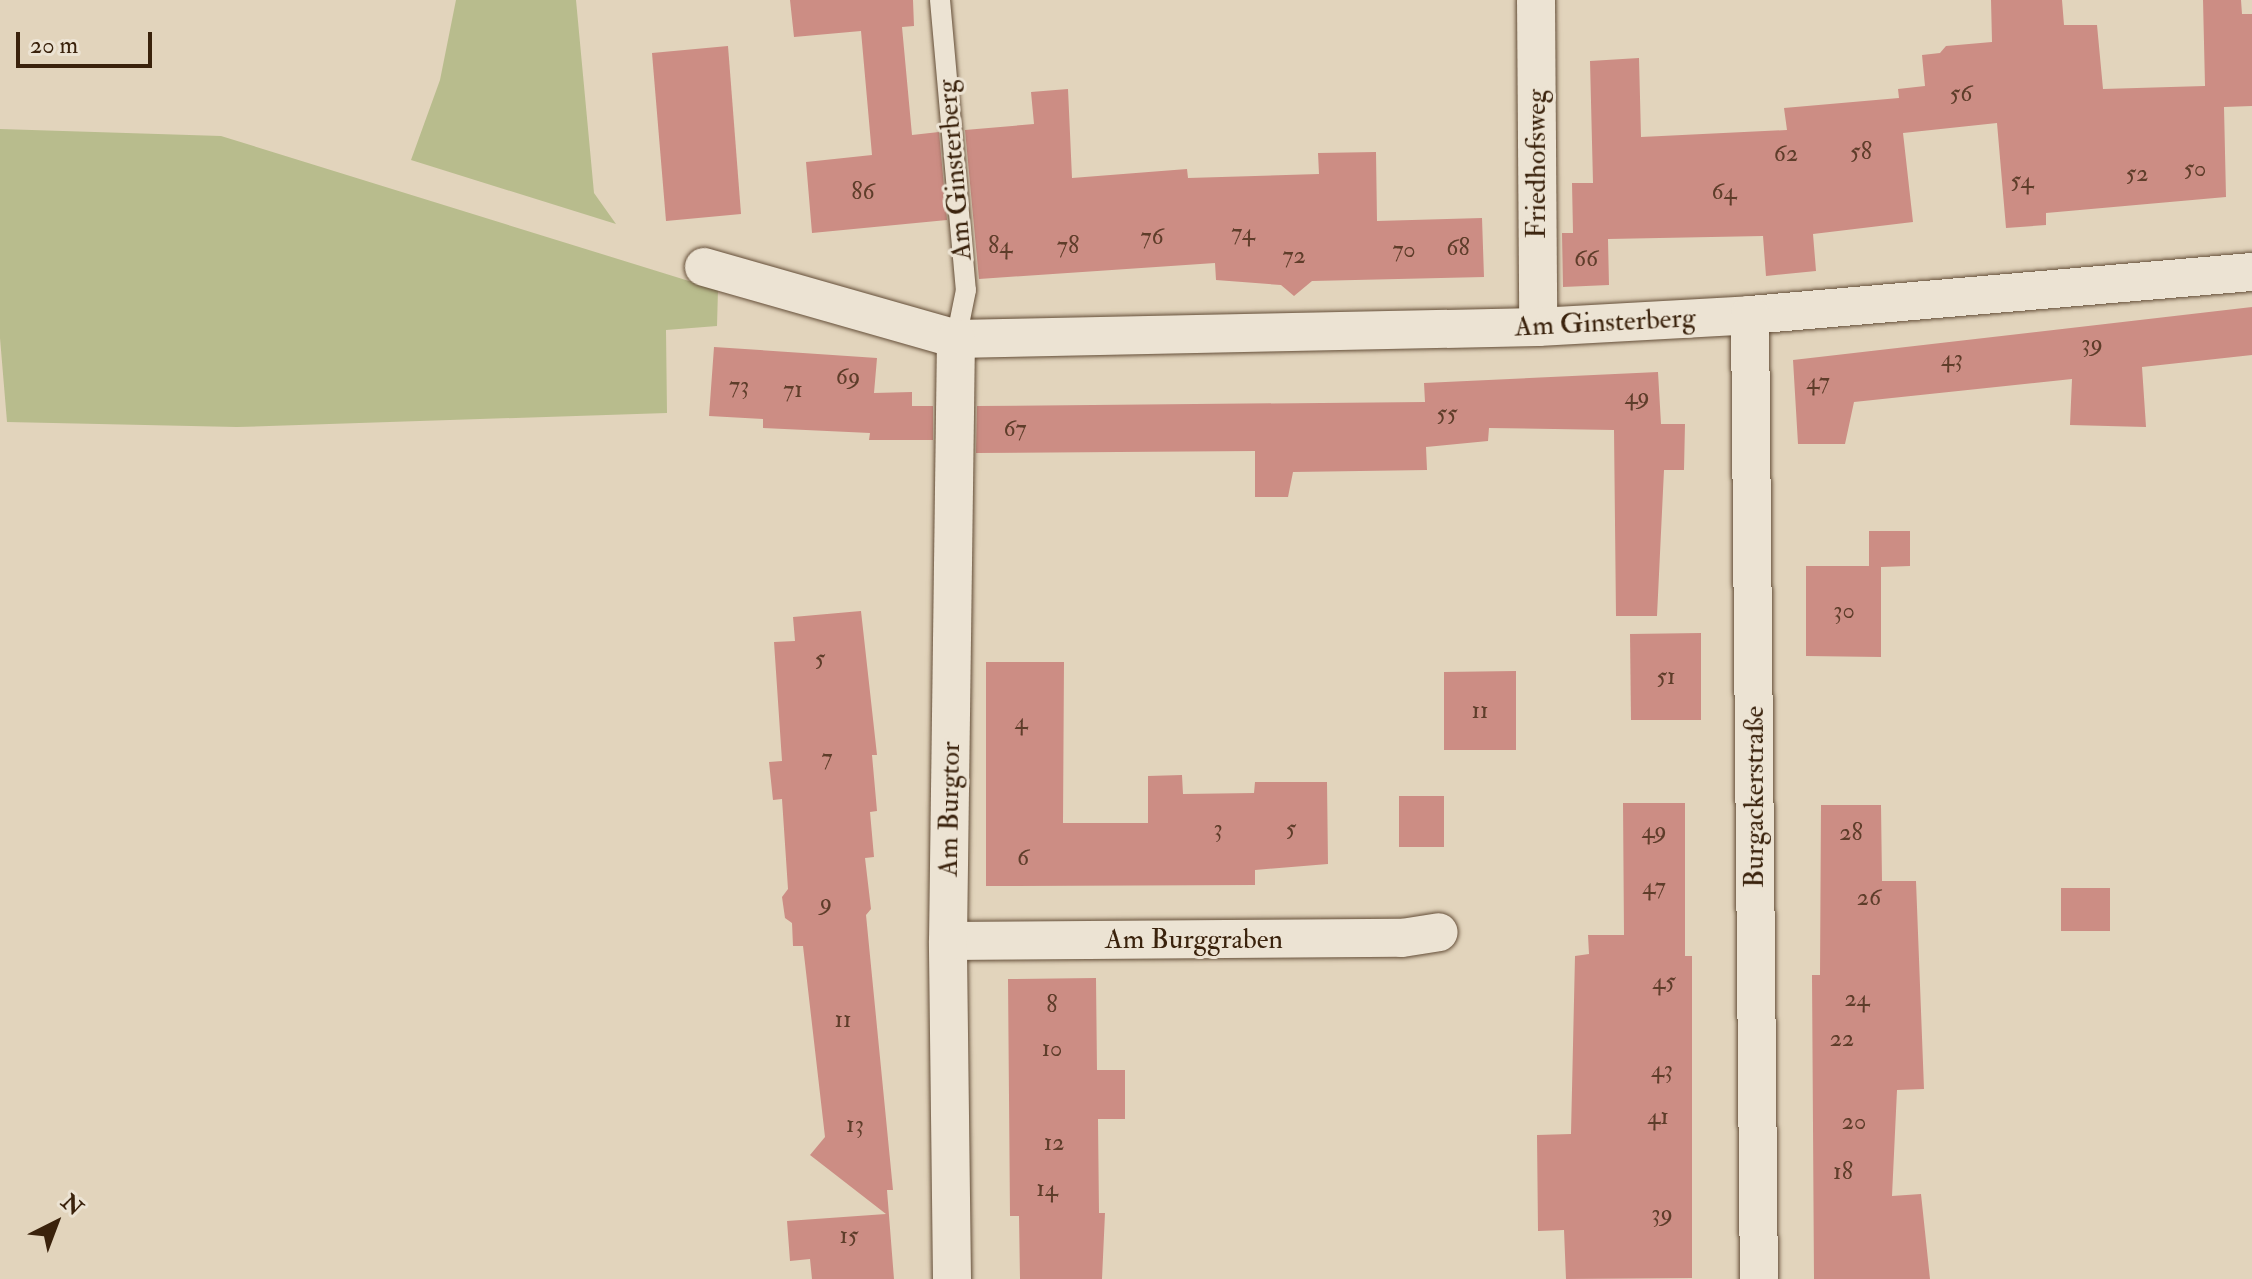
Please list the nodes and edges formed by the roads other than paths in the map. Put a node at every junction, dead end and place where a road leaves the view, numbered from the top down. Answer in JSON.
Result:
{"nodes":[{"id":1,"x":940,"y":0,"type":"edge"},
{"id":2,"x":1536,"y":0,"type":"edge"},
{"id":3,"x":704,"y":267,"type":"dead end"},
{"id":4,"x":2252,"y":272,"type":"edge"},
{"id":5,"x":1750,"y":315,"type":"junction"},
{"id":6,"x":1538,"y":327,"type":"junction"},
{"id":7,"x":956,"y":339,"type":"junction"},
{"id":8,"x":1439,"y":932,"type":"dead end"},
{"id":9,"x":948,"y":941,"type":"junction"},
{"id":10,"x":952,"y":1279,"type":"edge"},
{"id":11,"x":1759,"y":1279,"type":"edge"}],
"edges":[{"from":1,"to":7,"type":"lane","name":"Am Ginsterberg"},
{"from":2,"to":6,"type":"street","name":"Friedhofsweg"},
{"from":3,"to":7,"type":"street","name":"Am Ginsterberg"},
{"from":4,"to":5,"type":"street","name":"Am Ginsterberg"},
{"from":5,"to":6,"type":"street","name":"Am Ginsterberg"},
{"from":5,"to":11,"type":"street","name":"Burgackerstraße"},
{"from":6,"to":7,"type":"street","name":"Am Ginsterberg"},
{"from":7,"to":9,"type":"street","name":"Am Burgtor"},
{"from":8,"to":9,"type":"street","name":"Am Burggraben"},
{"from":9,"to":10,"type":"street","name":"Am Burgtor"}]}
